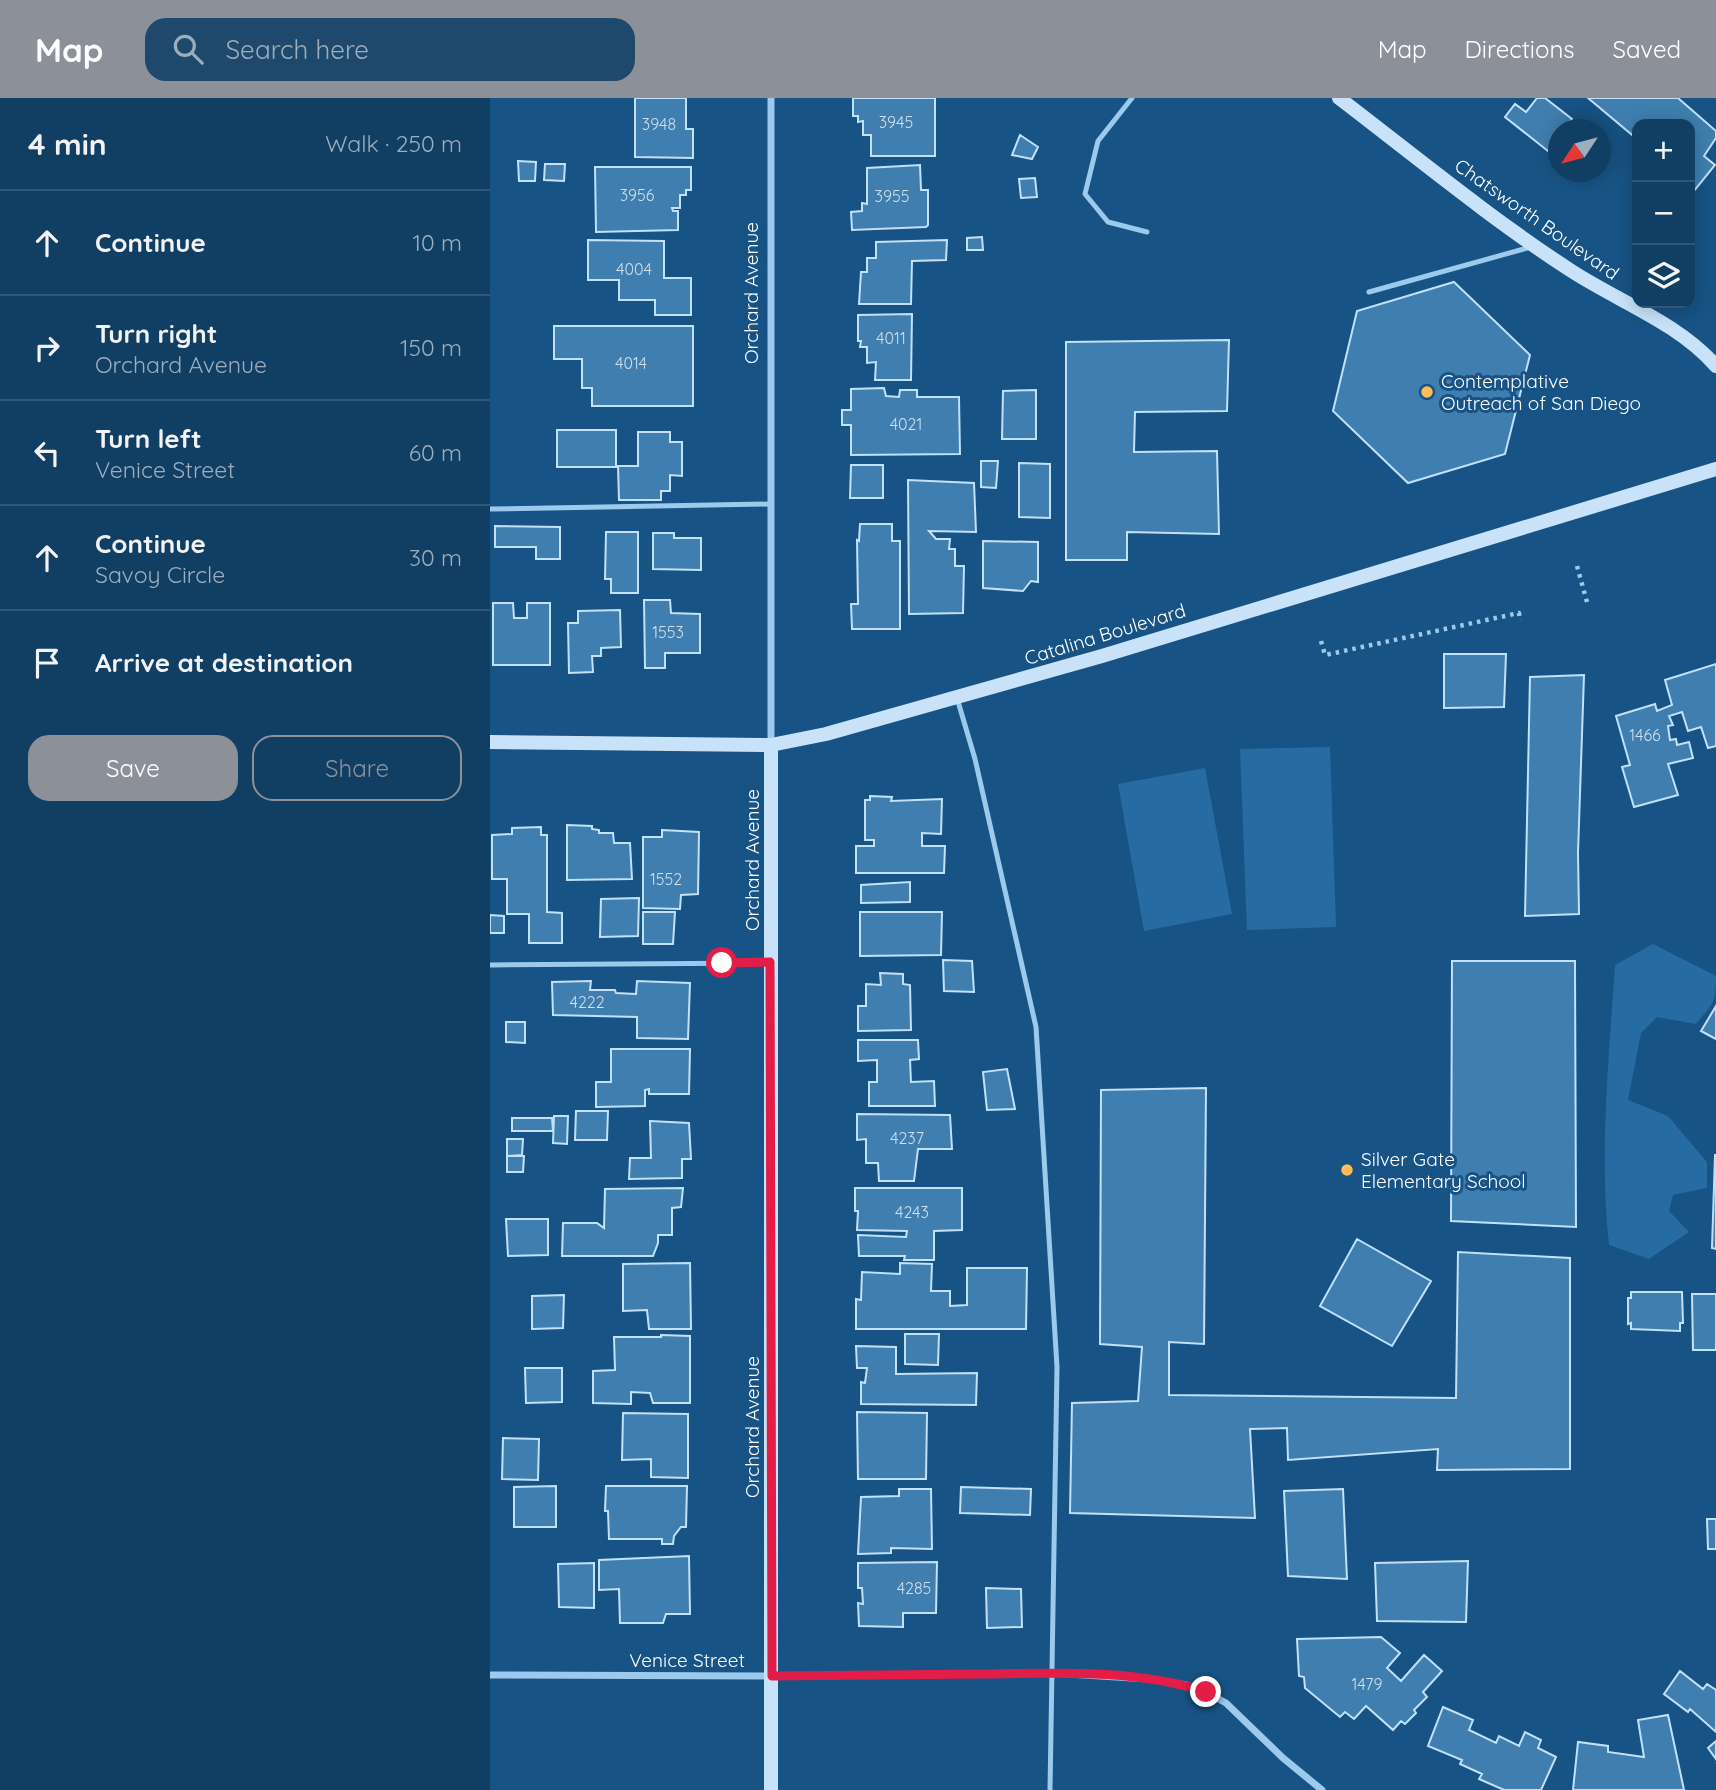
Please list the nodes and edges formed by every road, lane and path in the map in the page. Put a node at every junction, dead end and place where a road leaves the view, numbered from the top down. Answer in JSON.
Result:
{"nodes":[{"id":1,"x":771,"y":98,"type":"edge"},
{"id":2,"x":1132,"y":98,"type":"edge"},
{"id":3,"x":1339,"y":98,"type":"edge"},
{"id":4,"x":1147,"y":232,"type":"dead end"},
{"id":5,"x":1535,"y":246,"type":"junction"},
{"id":6,"x":1369,"y":292,"type":"dead end"},
{"id":7,"x":1716,"y":366,"type":"edge"},
{"id":8,"x":1716,"y":469,"type":"edge"},
{"id":9,"x":771,"y":504,"type":"junction"},
{"id":10,"x":490,"y":509,"type":"edge"},
{"id":11,"x":1577,"y":566,"type":"dead end"},
{"id":12,"x":1587,"y":601,"type":"dead end"},
{"id":13,"x":1520,"y":621,"type":"dead end"},
{"id":14,"x":1321,"y":640,"type":"dead end"},
{"id":15,"x":957,"y":698,"type":"junction"},
{"id":16,"x":490,"y":742,"type":"edge"},
{"id":17,"x":771,"y":745,"type":"junction"},
{"id":18,"x":770,"y":962,"type":"junction"},
{"id":19,"x":490,"y":965,"type":"edge"},
{"id":20,"x":1052,"y":1673,"type":"junction"},
{"id":21,"x":490,"y":1675,"type":"edge"},
{"id":22,"x":772,"y":1676,"type":"junction"},
{"id":23,"x":771,"y":1790,"type":"edge"},
{"id":24,"x":1050,"y":1790,"type":"edge"},
{"id":25,"x":1322,"y":1790,"type":"edge"}],
"edges":[{"from":1,"to":9,"type":"street","name":"Orchard Avenue"},
{"from":2,"to":4,"type":"lane"},
{"from":3,"to":5,"type":"main road","name":"Chatsworth Boulevard"},
{"from":5,"to":6,"type":"lane"},
{"from":5,"to":7,"type":"main road","name":"Chatsworth Boulevard"},
{"from":8,"to":15,"type":"main road","name":"Catalina Boulevard"},
{"from":9,"to":10,"type":"lane"},
{"from":9,"to":17,"type":"street","name":"Orchard Avenue"},
{"from":11,"to":12,"type":"path"},
{"from":13,"to":14,"type":"path"},
{"from":15,"to":17,"type":"main road","name":"Catalina Boulevard"},
{"from":15,"to":20,"type":"lane"},
{"from":16,"to":17,"type":"main road","name":"Catalina Boulevard"},
{"from":17,"to":18,"type":"main road","name":"Orchard Avenue"},
{"from":18,"to":19,"type":"lane"},
{"from":18,"to":22,"type":"main road","name":"Orchard Avenue"},
{"from":20,"to":22,"type":"street","name":"Venice Street"},
{"from":20,"to":24,"type":"lane"},
{"from":20,"to":25,"type":"street","name":"Venice Street"},
{"from":21,"to":22,"type":"street","name":"Venice Street"},
{"from":22,"to":23,"type":"main road","name":"Orchard Avenue"}]}
